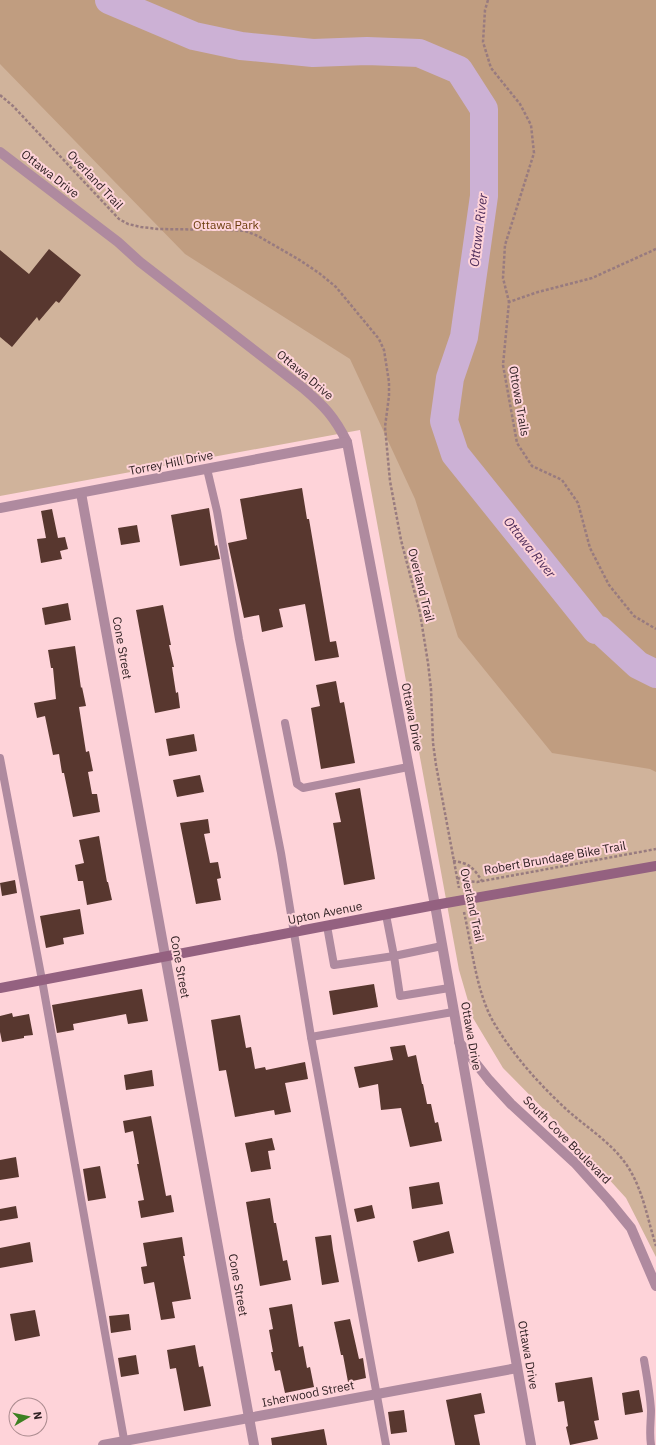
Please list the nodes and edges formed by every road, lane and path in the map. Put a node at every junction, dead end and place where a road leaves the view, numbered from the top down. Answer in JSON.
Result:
{"nodes":[{"id":1,"x":488,"y":0,"type":"edge"},
{"id":2,"x":0,"y":95,"type":"edge"},
{"id":3,"x":0,"y":152,"type":"edge"},
{"id":4,"x":656,"y":249,"type":"edge"},
{"id":5,"x":509,"y":302,"type":"junction"},
{"id":6,"x":347,"y":442,"type":"junction"},
{"id":7,"x":207,"y":469,"type":"junction"},
{"id":8,"x":81,"y":493,"type":"junction"},
{"id":9,"x":0,"y":508,"type":"edge"},
{"id":10,"x":656,"y":629,"type":"edge"},
{"id":11,"x":285,"y":723,"type":"dead end"},
{"id":12,"x":0,"y":758,"type":"edge"},
{"id":13,"x":408,"y":767,"type":"junction"},
{"id":14,"x":656,"y":849,"type":"edge"},
{"id":15,"x":454,"y":861,"type":"junction"},
{"id":16,"x":656,"y":866,"type":"edge"},
{"id":17,"x":457,"y":878,"type":"junction"},
{"id":18,"x":482,"y":881,"type":"junction"},
{"id":19,"x":461,"y":901,"type":"junction"},
{"id":20,"x":435,"y":905,"type":"junction"},
{"id":21,"x":386,"y":915,"type":"junction"},
{"id":22,"x":327,"y":926,"type":"junction"},
{"id":23,"x":294,"y":932,"type":"junction"},
{"id":24,"x":442,"y":946,"type":"junction"},
{"id":25,"x":394,"y":956,"type":"junction"},
{"id":26,"x":165,"y":957,"type":"junction"},
{"id":27,"x":42,"y":980,"type":"junction"},
{"id":28,"x":0,"y":988,"type":"edge"},
{"id":29,"x":449,"y":988,"type":"junction"},
{"id":30,"x":453,"y":1012,"type":"junction"},
{"id":31,"x":311,"y":1037,"type":"junction"},
{"id":32,"x":459,"y":1042,"type":"junction"},
{"id":33,"x":656,"y":1246,"type":"edge"},
{"id":34,"x":656,"y":1286,"type":"edge"},
{"id":35,"x":644,"y":1360,"type":"dead end"},
{"id":36,"x":517,"y":1368,"type":"junction"},
{"id":37,"x":377,"y":1394,"type":"junction"},
{"id":38,"x":249,"y":1418,"type":"junction"},
{"id":39,"x":125,"y":1443,"type":"edge"},
{"id":40,"x":103,"y":1445,"type":"edge"},
{"id":41,"x":254,"y":1445,"type":"edge"},
{"id":42,"x":386,"y":1445,"type":"edge"},
{"id":43,"x":531,"y":1445,"type":"edge"},
{"id":44,"x":651,"y":1445,"type":"edge"}],
"edges":[{"from":1,"to":5,"type":"path","name":"Ottowa Trails"},
{"from":2,"to":15,"type":"path","name":"Overland Trail"},
{"from":3,"to":6,"type":"street","name":"Ottawa Drive"},
{"from":4,"to":5,"type":"path"},
{"from":5,"to":10,"type":"path","name":"Ottowa Trails"},
{"from":6,"to":7,"type":"street","name":"Torrey Hill Drive"},
{"from":6,"to":13,"type":"street","name":"Ottawa Drive"},
{"from":7,"to":8,"type":"street","name":"Torrey Hill Drive"},
{"from":7,"to":23,"type":"lane"},
{"from":8,"to":9,"type":"street","name":"Torrey Hill Drive"},
{"from":8,"to":26,"type":"street","name":"Cone Street"},
{"from":11,"to":13,"type":"lane"},
{"from":12,"to":27,"type":"lane"},
{"from":13,"to":20,"type":"street","name":"Ottawa Drive"},
{"from":14,"to":18,"type":"path","name":"Robert Brundage Bike Trail"},
{"from":15,"to":17,"type":"path","name":"Overland Trail"},
{"from":15,"to":18,"type":"path"},
{"from":16,"to":19,"type":"street","name":"Upton Avenue"},
{"from":17,"to":18,"type":"path","name":"Robert Brundage Bike Trail"},
{"from":17,"to":19,"type":"path","name":"Overland Trail"},
{"from":19,"to":20,"type":"street","name":"Upton Avenue"},
{"from":19,"to":33,"type":"path","name":"Overland Trail"},
{"from":20,"to":21,"type":"street","name":"Upton Avenue"},
{"from":20,"to":24,"type":"street","name":"Ottawa Drive"},
{"from":21,"to":22,"type":"street","name":"Upton Avenue"},
{"from":21,"to":25,"type":"lane"},
{"from":22,"to":23,"type":"street","name":"Upton Avenue"},
{"from":22,"to":25,"type":"lane"},
{"from":23,"to":26,"type":"street","name":"Upton Avenue"},
{"from":23,"to":31,"type":"lane"},
{"from":24,"to":25,"type":"lane"},
{"from":24,"to":29,"type":"street","name":"Ottawa Drive"},
{"from":25,"to":29,"type":"lane"},
{"from":26,"to":27,"type":"street","name":"Upton Avenue"},
{"from":26,"to":38,"type":"street","name":"Cone Street"},
{"from":27,"to":28,"type":"street","name":"Upton Avenue"},
{"from":27,"to":39,"type":"lane"},
{"from":29,"to":30,"type":"street","name":"Ottawa Drive"},
{"from":30,"to":31,"type":"lane"},
{"from":30,"to":32,"type":"street","name":"Ottawa Drive"},
{"from":31,"to":37,"type":"lane"},
{"from":32,"to":34,"type":"street","name":"South Cove Boulevard"},
{"from":32,"to":36,"type":"street","name":"Ottawa Drive"},
{"from":35,"to":44,"type":"lane"},
{"from":36,"to":37,"type":"street","name":"Isherwood Street"},
{"from":36,"to":43,"type":"street","name":"Ottawa Drive"},
{"from":37,"to":38,"type":"street","name":"Isherwood Street"},
{"from":37,"to":42,"type":"lane"},
{"from":38,"to":39,"type":"street","name":"Isherwood Street"},
{"from":38,"to":41,"type":"street","name":"Cone Street"},
{"from":39,"to":40,"type":"street","name":"Isherwood Street"}]}
